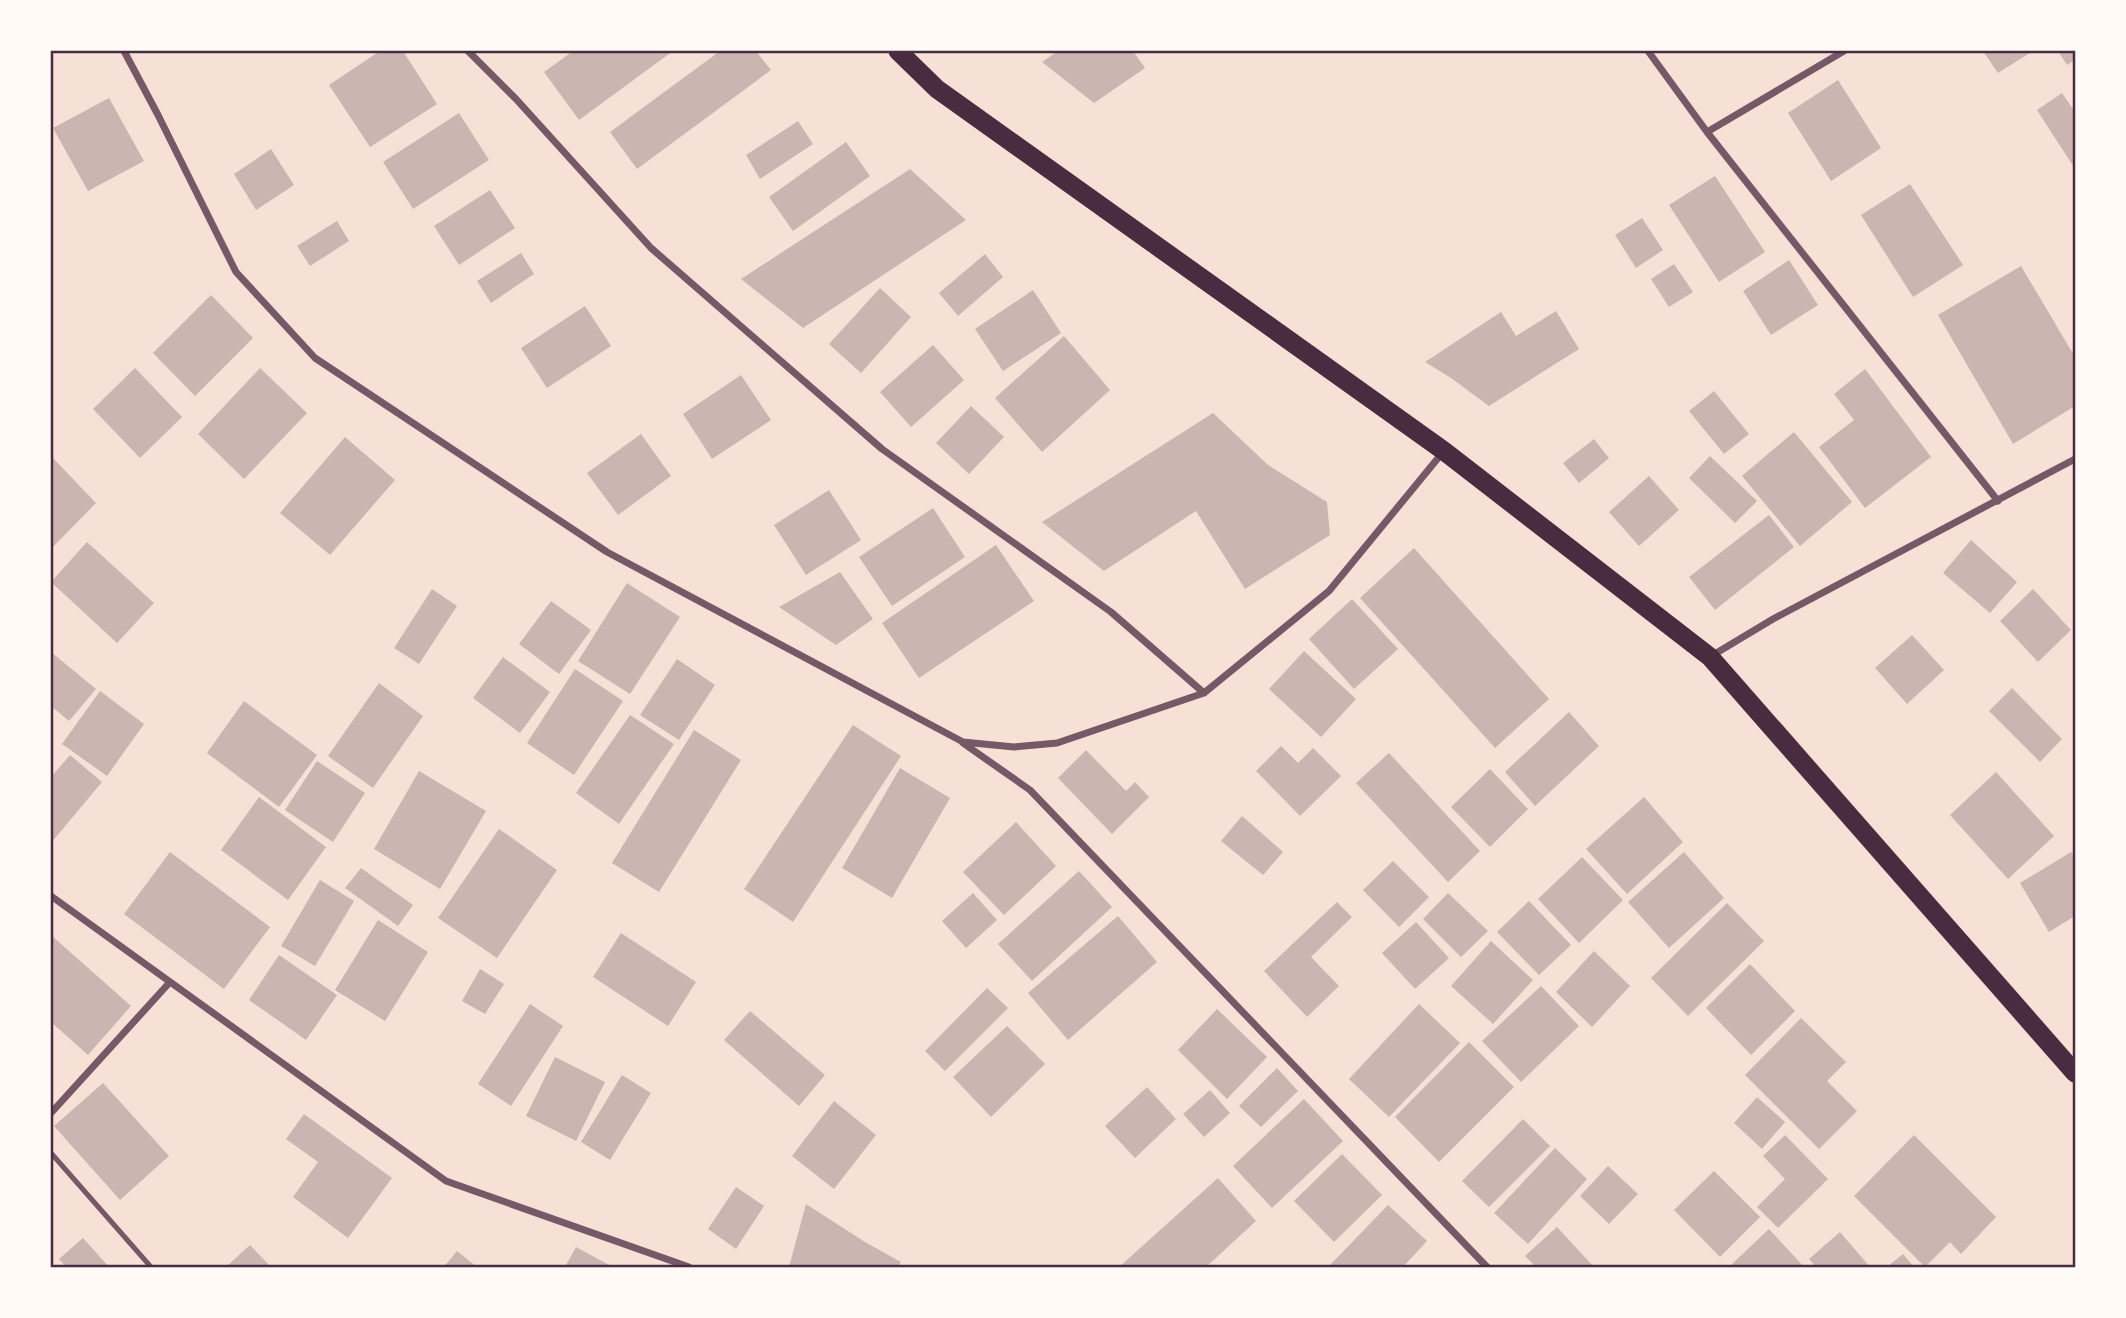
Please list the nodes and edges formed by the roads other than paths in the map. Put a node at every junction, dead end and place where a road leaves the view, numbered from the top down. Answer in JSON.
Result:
{"nodes":[{"id":1,"x":124,"y":51,"type":"edge"},
{"id":2,"x":481,"y":51,"type":"edge"},
{"id":3,"x":898,"y":51,"type":"edge"},
{"id":4,"x":1648,"y":51,"type":"edge"},
{"id":5,"x":1844,"y":51,"type":"edge"},
{"id":6,"x":471,"y":53,"type":"edge"},
{"id":7,"x":1707,"y":132,"type":"junction"},
{"id":8,"x":1444,"y":451,"type":"junction"},
{"id":9,"x":2075,"y":459,"type":"edge"},
{"id":10,"x":1997,"y":501,"type":"junction"},
{"id":11,"x":1710,"y":657,"type":"junction"},
{"id":12,"x":1204,"y":693,"type":"junction"},
{"id":13,"x":963,"y":742,"type":"junction"},
{"id":14,"x":51,"y":896,"type":"edge"},
{"id":15,"x":170,"y":982,"type":"junction"},
{"id":16,"x":2075,"y":1073,"type":"edge"},
{"id":17,"x":51,"y":1113,"type":"edge"},
{"id":18,"x":51,"y":1153,"type":"edge"},
{"id":19,"x":151,"y":1267,"type":"edge"},
{"id":20,"x":689,"y":1267,"type":"edge"},
{"id":21,"x":1487,"y":1267,"type":"edge"}],
"edges":[{"from":1,"to":13,"type":"street"},
{"from":2,"to":6,"type":"lane"},
{"from":3,"to":8,"type":"highway"},
{"from":4,"to":7,"type":"street"},
{"from":5,"to":7,"type":"street"},
{"from":6,"to":12,"type":"street"},
{"from":7,"to":10,"type":"street"},
{"from":8,"to":11,"type":"highway"},
{"from":8,"to":12,"type":"street"},
{"from":9,"to":10,"type":"street"},
{"from":10,"to":11,"type":"street"},
{"from":11,"to":16,"type":"highway"},
{"from":12,"to":13,"type":"street"},
{"from":13,"to":21,"type":"street"},
{"from":14,"to":15,"type":"street"},
{"from":15,"to":17,"type":"street"},
{"from":15,"to":20,"type":"street"},
{"from":18,"to":19,"type":"lane"}]}
